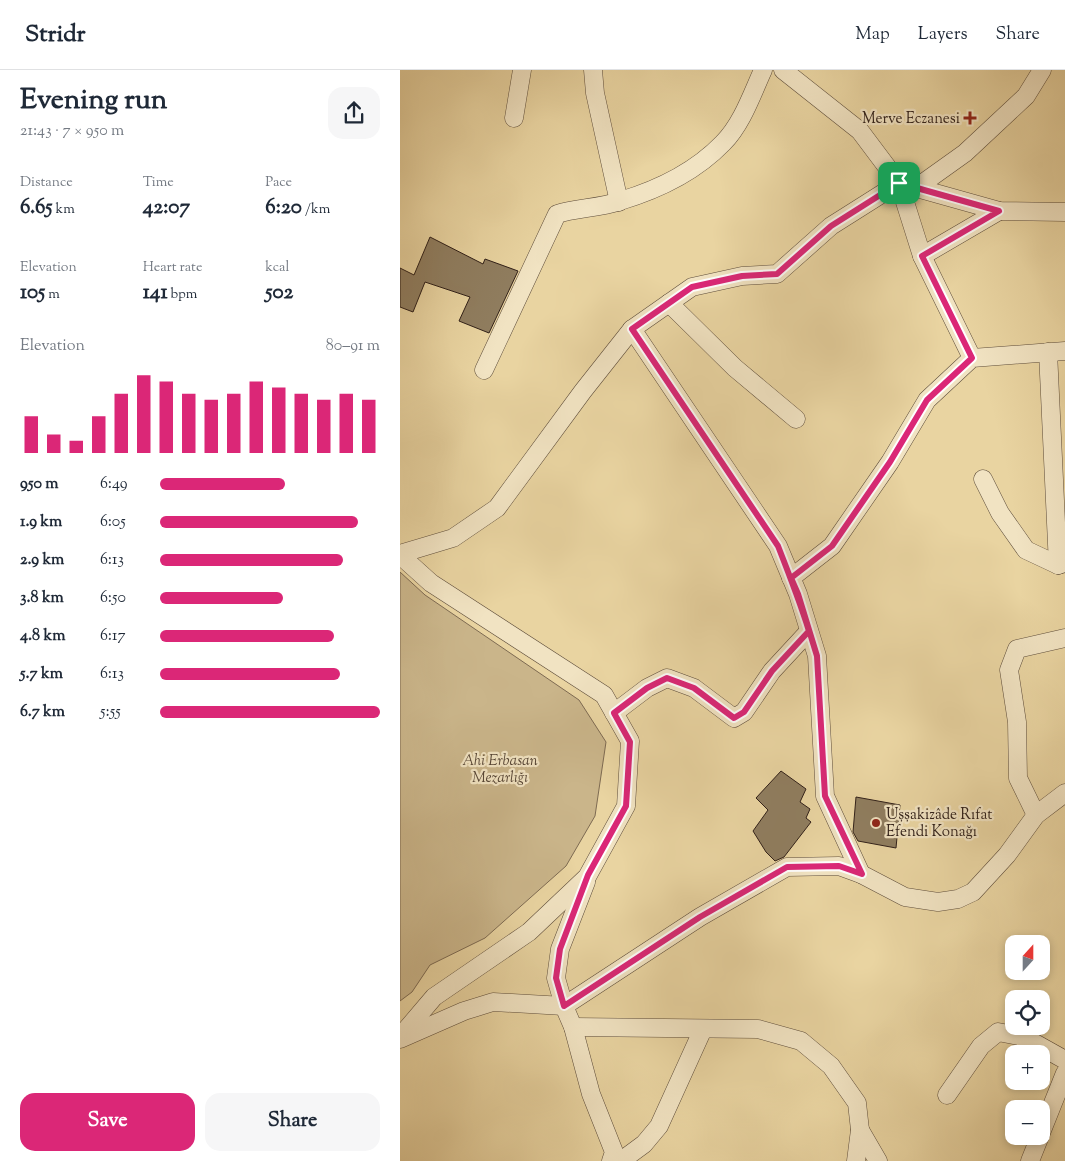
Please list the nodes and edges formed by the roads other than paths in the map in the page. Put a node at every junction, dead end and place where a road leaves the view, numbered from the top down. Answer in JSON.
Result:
{"nodes":[{"id":1,"x":522,"y":70,"type":"edge"},
{"id":2,"x":593,"y":70,"type":"edge"},
{"id":3,"x":764,"y":70,"type":"edge"},
{"id":4,"x":783,"y":70,"type":"edge"},
{"id":5,"x":1042,"y":70,"type":"edge"},
{"id":6,"x":514,"y":118,"type":"dead end"},
{"id":7,"x":899,"y":183,"type":"junction"},
{"id":8,"x":916,"y":188,"type":"junction"},
{"id":9,"x":619,"y":202,"type":"junction"},
{"id":10,"x":999,"y":211,"type":"junction"},
{"id":11,"x":1065,"y":212,"type":"edge"},
{"id":12,"x":922,"y":256,"type":"junction"},
{"id":13,"x":669,"y":303,"type":"junction"},
{"id":14,"x":632,"y":329,"type":"junction"},
{"id":15,"x":1056,"y":352,"type":"edge"},
{"id":16,"x":972,"y":358,"type":"junction"},
{"id":17,"x":484,"y":370,"type":"dead end"},
{"id":18,"x":796,"y":419,"type":"dead end"},
{"id":19,"x":983,"y":479,"type":"dead end"},
{"id":20,"x":400,"y":554,"type":"edge"},
{"id":21,"x":1061,"y":564,"type":"edge"},
{"id":22,"x":791,"y":578,"type":"junction"},
{"id":23,"x":809,"y":631,"type":"junction"},
{"id":24,"x":1065,"y":638,"type":"edge"},
{"id":25,"x":614,"y":713,"type":"junction"},
{"id":26,"x":1065,"y":793,"type":"edge"},
{"id":27,"x":1036,"y":815,"type":"junction"},
{"id":28,"x":862,"y":874,"type":"junction"},
{"id":29,"x":588,"y":875,"type":"junction"},
{"id":30,"x":564,"y":1006,"type":"junction"},
{"id":31,"x":573,"y":1027,"type":"junction"},
{"id":32,"x":703,"y":1029,"type":"junction"},
{"id":33,"x":400,"y":1038,"type":"edge"},
{"id":34,"x":1065,"y":1060,"type":"edge"},
{"id":35,"x":1065,"y":1073,"type":"edge"},
{"id":36,"x":947,"y":1095,"type":"dead end"},
{"id":37,"x":1050,"y":1112,"type":"edge"},
{"id":38,"x":860,"y":1130,"type":"junction"},
{"id":39,"x":1037,"y":1145,"type":"edge"},
{"id":40,"x":611,"y":1161,"type":"edge"},
{"id":41,"x":621,"y":1161,"type":"edge"},
{"id":42,"x":856,"y":1161,"type":"edge"},
{"id":43,"x":878,"y":1161,"type":"edge"},
{"id":44,"x":1030,"y":1161,"type":"edge"}],
"edges":[{"from":1,"to":6,"type":"street"},
{"from":2,"to":9,"type":"street"},
{"from":3,"to":9,"type":"street"},
{"from":4,"to":7,"type":"street"},
{"from":5,"to":8,"type":"street"},
{"from":7,"to":8,"type":"street"},
{"from":7,"to":12,"type":"street"},
{"from":7,"to":13,"type":"street"},
{"from":8,"to":10,"type":"street"},
{"from":9,"to":17,"type":"street"},
{"from":10,"to":11,"type":"street"},
{"from":10,"to":12,"type":"street"},
{"from":12,"to":16,"type":"street"},
{"from":13,"to":14,"type":"street"},
{"from":13,"to":18,"type":"street"},
{"from":14,"to":20,"type":"street"},
{"from":14,"to":22,"type":"street"},
{"from":15,"to":16,"type":"street"},
{"from":15,"to":21,"type":"street"},
{"from":16,"to":22,"type":"street"},
{"from":19,"to":21,"type":"street"},
{"from":20,"to":25,"type":"street"},
{"from":22,"to":23,"type":"street"},
{"from":23,"to":25,"type":"street"},
{"from":23,"to":28,"type":"street"},
{"from":24,"to":27,"type":"street"},
{"from":25,"to":29,"type":"street"},
{"from":26,"to":27,"type":"street"},
{"from":27,"to":28,"type":"street"},
{"from":28,"to":30,"type":"street"},
{"from":29,"to":30,"type":"street"},
{"from":29,"to":33,"type":"street"},
{"from":30,"to":31,"type":"street"},
{"from":30,"to":33,"type":"street"},
{"from":31,"to":32,"type":"street"},
{"from":31,"to":40,"type":"street"},
{"from":32,"to":38,"type":"street"},
{"from":32,"to":41,"type":"street"},
{"from":34,"to":36,"type":"street"},
{"from":35,"to":37,"type":"street"},
{"from":38,"to":42,"type":"street"},
{"from":38,"to":43,"type":"street"},
{"from":39,"to":44,"type":"street"}]}
